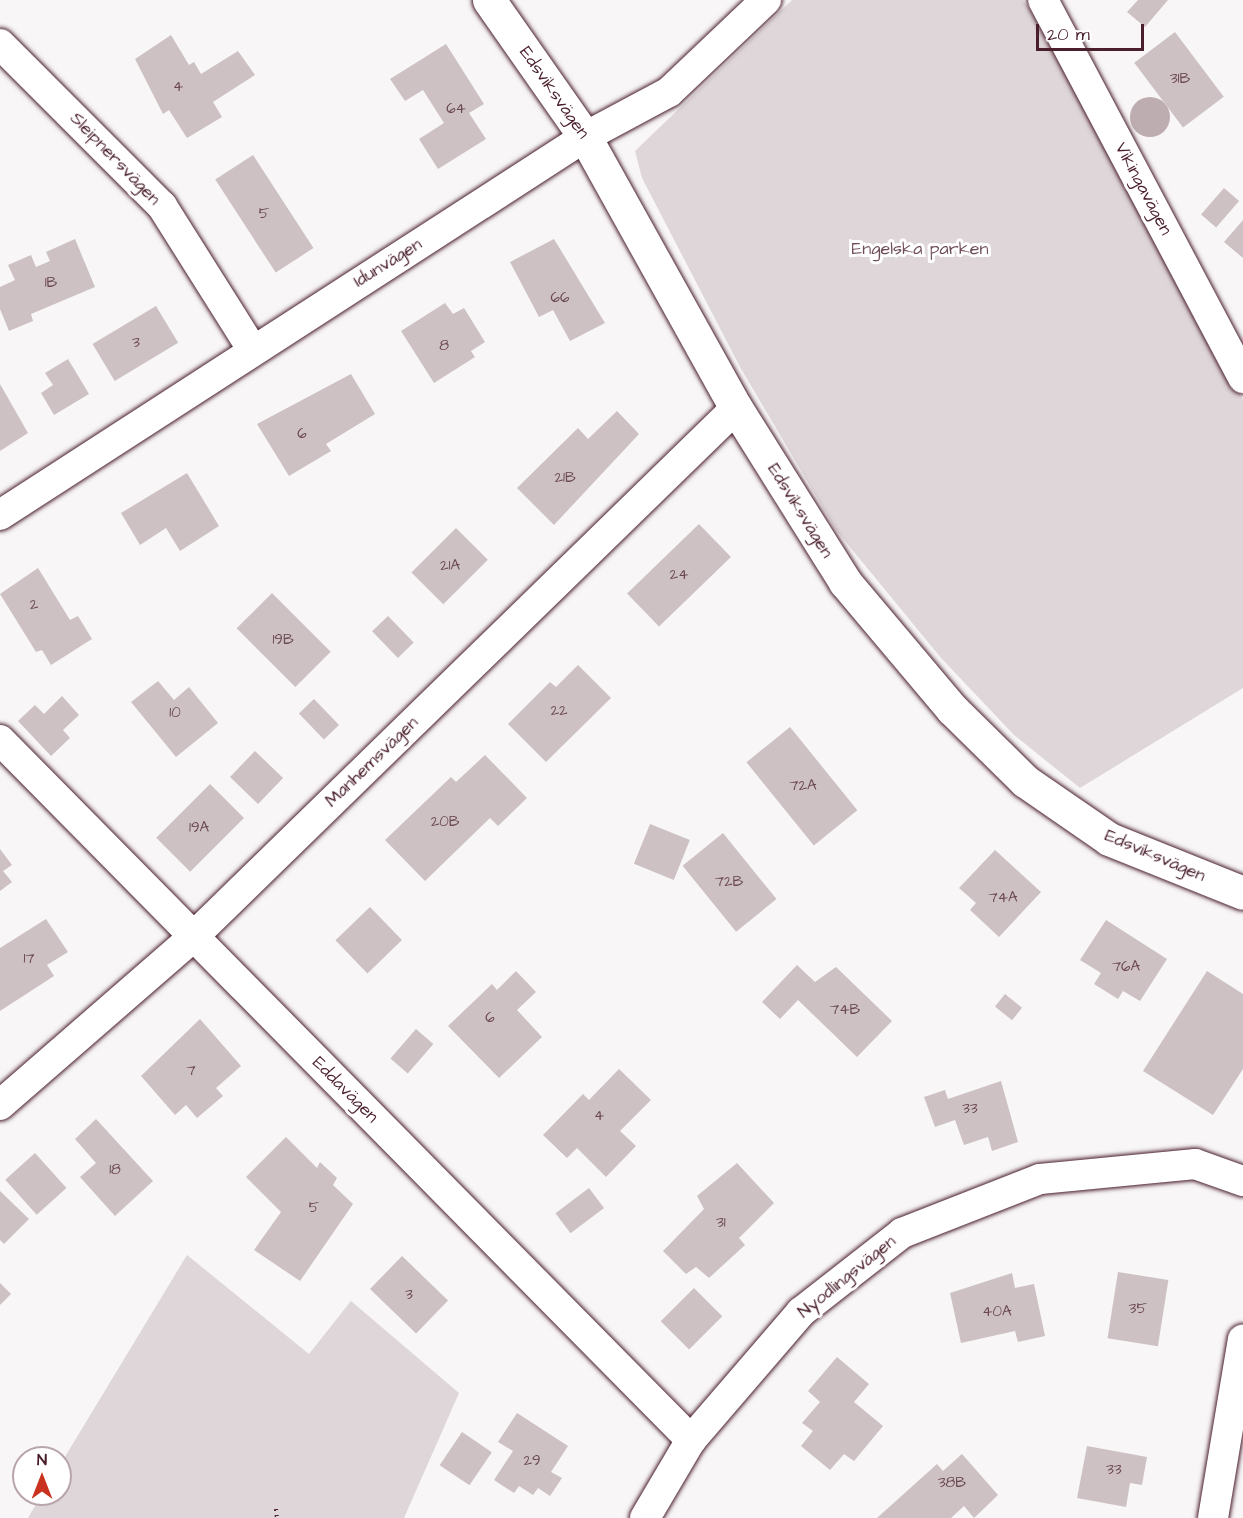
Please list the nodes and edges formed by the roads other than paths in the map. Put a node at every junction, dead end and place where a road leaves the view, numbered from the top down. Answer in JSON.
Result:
{"nodes":[{"id":1,"x":489,"y":0,"type":"edge"},
{"id":2,"x":766,"y":0,"type":"edge"},
{"id":3,"x":1042,"y":0,"type":"edge"},
{"id":4,"x":0,"y":44,"type":"edge"},
{"id":5,"x":585,"y":137,"type":"junction"},
{"id":6,"x":252,"y":349,"type":"junction"},
{"id":7,"x":1243,"y":378,"type":"edge"},
{"id":8,"x":736,"y":408,"type":"junction"},
{"id":9,"x":0,"y":515,"type":"edge"},
{"id":10,"x":0,"y":740,"type":"edge"},
{"id":11,"x":1243,"y":893,"type":"edge"},
{"id":12,"x":193,"y":937,"type":"junction"},
{"id":13,"x":0,"y":1105,"type":"edge"},
{"id":14,"x":1243,"y":1181,"type":"edge"},
{"id":15,"x":1243,"y":1339,"type":"edge"},
{"id":16,"x":691,"y":1440,"type":"junction"},
{"id":17,"x":645,"y":1518,"type":"edge"},
{"id":18,"x":1213,"y":1518,"type":"edge"}],
"edges":[{"from":1,"to":5,"type":"street","name":"Edsviksvägen"},
{"from":2,"to":5,"type":"street","name":"Idunvägen"},
{"from":3,"to":7,"type":"street","name":"Vikingavägen"},
{"from":4,"to":6,"type":"street","name":"Sleipnersvägen"},
{"from":5,"to":6,"type":"street","name":"Idunvägen"},
{"from":5,"to":8,"type":"street","name":"Edsviksvägen"},
{"from":6,"to":9,"type":"street","name":"Idunvägen"},
{"from":8,"to":11,"type":"street","name":"Edsviksvägen"},
{"from":8,"to":12,"type":"street","name":"Manhemsvägen"},
{"from":10,"to":12,"type":"street","name":"Eddavägen"},
{"from":12,"to":13,"type":"street","name":"Manhemsvägen"},
{"from":12,"to":16,"type":"street","name":"Eddavägen"},
{"from":14,"to":16,"type":"street","name":"Nyodlingsvägen"},
{"from":15,"to":18,"type":"street"},
{"from":16,"to":17,"type":"street","name":"Nyodlingsvägen"}]}
